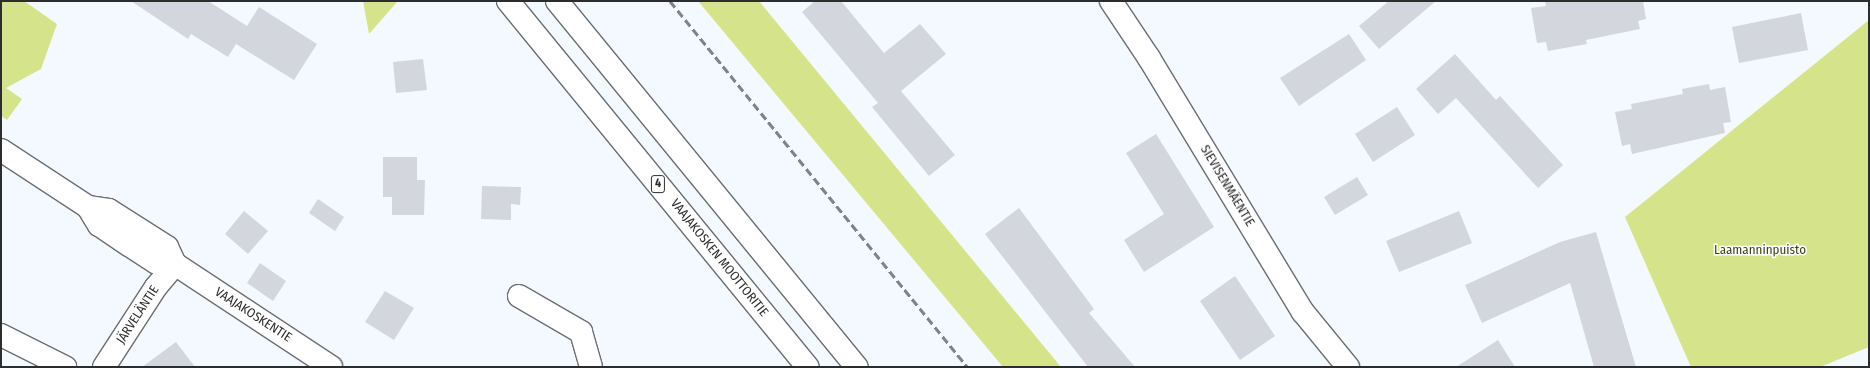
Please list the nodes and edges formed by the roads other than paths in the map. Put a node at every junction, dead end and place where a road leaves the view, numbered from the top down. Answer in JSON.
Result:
{"nodes":[{"id":1,"x":508,"y":1,"type":"edge"},
{"id":2,"x":557,"y":1,"type":"edge"},
{"id":3,"x":1111,"y":1,"type":"edge"},
{"id":4,"x":1,"y":150,"type":"edge"},
{"id":5,"x":175,"y":264,"type":"junction"},
{"id":6,"x":519,"y":296,"type":"dead end"},
{"id":7,"x":1,"y":335,"type":"edge"},
{"id":8,"x":65,"y":367,"type":"edge"},
{"id":9,"x":104,"y":367,"type":"edge"},
{"id":10,"x":331,"y":367,"type":"edge"},
{"id":11,"x":591,"y":367,"type":"edge"},
{"id":12,"x":808,"y":367,"type":"edge"},
{"id":13,"x":857,"y":367,"type":"edge"},
{"id":14,"x":1348,"y":367,"type":"edge"}],
"edges":[{"from":1,"to":12,"type":"main road","name":"VAAJAKOSKEN MOOTTORITIE","number":"4"},
{"from":2,"to":13,"type":"main road"},
{"from":3,"to":14,"type":"main road","name":"SIEVISENMÄENTIE"},
{"from":4,"to":5,"type":"main road","name":"VAAJAKOSKENTIE"},
{"from":5,"to":9,"type":"main road","name":"JÄRVELÄNTIE"},
{"from":5,"to":10,"type":"main road","name":"VAAJAKOSKENTIE"},
{"from":6,"to":11,"type":"main road"},
{"from":7,"to":8,"type":"main road"}]}
